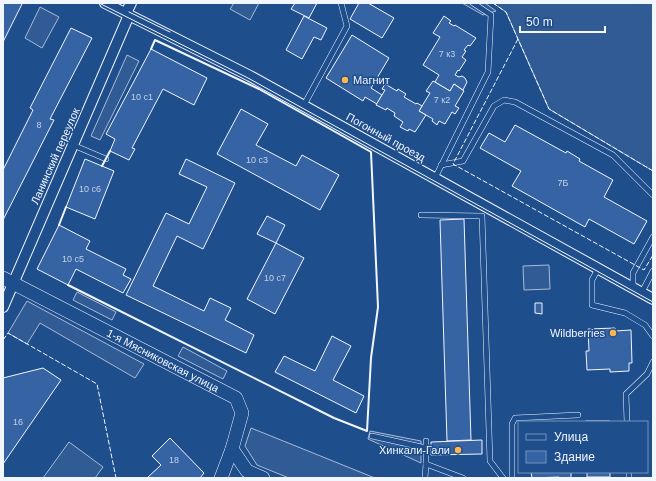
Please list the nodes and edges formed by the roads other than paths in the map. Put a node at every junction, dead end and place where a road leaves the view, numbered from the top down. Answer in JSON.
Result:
{"nodes":[{"id":1,"x":105,"y":3,"type":"edge"},
{"id":2,"x":131,"y":3,"type":"edge"},
{"id":3,"x":341,"y":3,"type":"edge"},
{"id":4,"x":473,"y":3,"type":"edge"},
{"id":5,"x":127,"y":14,"type":"junction"},
{"id":6,"x":304,"y":105,"type":"junction"},
{"id":7,"x":73,"y":145,"type":"junction"},
{"id":8,"x":106,"y":160,"type":"dead end"},
{"id":9,"x":441,"y":165,"type":"junction"},
{"id":10,"x":434,"y":178,"type":"junction"},
{"id":11,"x":653,"y":195,"type":"edge"},
{"id":12,"x":421,"y":215,"type":"dead end"},
{"id":13,"x":653,"y":237,"type":"edge"},
{"id":14,"x":598,"y":268,"type":"junction"},
{"id":15,"x":653,"y":271,"type":"edge"},
{"id":16,"x":8,"y":281,"type":"edge"},
{"id":17,"x":637,"y":290,"type":"junction"},
{"id":18,"x":653,"y":299,"type":"edge"},
{"id":19,"x":3,"y":307,"type":"edge"},
{"id":20,"x":653,"y":336,"type":"edge"},
{"id":21,"x":653,"y":362,"type":"edge"},
{"id":22,"x":578,"y":415,"type":"dead end"},
{"id":23,"x":627,"y":421,"type":"edge"},
{"id":24,"x":372,"y":436,"type":"dead end"},
{"id":25,"x":426,"y":441,"type":"dead end"},
{"id":26,"x":426,"y":448,"type":"junction"},
{"id":27,"x":232,"y":450,"type":"junction"},
{"id":28,"x":426,"y":464,"type":"junction"},
{"id":29,"x":221,"y":478,"type":"edge"},
{"id":30,"x":263,"y":478,"type":"edge"},
{"id":31,"x":425,"y":478,"type":"edge"},
{"id":32,"x":463,"y":478,"type":"edge"},
{"id":33,"x":503,"y":478,"type":"edge"},
{"id":34,"x":512,"y":478,"type":"edge"}],
"edges":[{"from":1,"to":5,"type":"street","name":"Погонный проезд"},
{"from":2,"to":5,"type":"street","name":"Ланинский переулок"},
{"from":3,"to":6,"type":"lane"},
{"from":4,"to":9,"type":"lane"},
{"from":5,"to":6,"type":"street","name":"Погонный проезд"},
{"from":5,"to":7,"type":"street","name":"Ланинский переулок"},
{"from":6,"to":10,"type":"street","name":"Погонный проезд"},
{"from":7,"to":8,"type":"lane"},
{"from":7,"to":16,"type":"street","name":"Ланинский переулок"},
{"from":9,"to":10,"type":"lane"},
{"from":9,"to":11,"type":"lane"},
{"from":10,"to":14,"type":"street","name":"Погонный проезд"},
{"from":12,"to":33,"type":"lane"},
{"from":13,"to":17,"type":"lane"},
{"from":14,"to":17,"type":"street","name":"Погонный проезд"},
{"from":14,"to":20,"type":"lane"},
{"from":15,"to":17,"type":"lane"},
{"from":16,"to":19,"type":"street","name":"Ланинский переулок"},
{"from":16,"to":27,"type":"street","name":"1-я Мясниковская улица"},
{"from":17,"to":18,"type":"street","name":"Погонный проезд"},
{"from":21,"to":23,"type":"lane"},
{"from":22,"to":34,"type":"lane"},
{"from":24,"to":26,"type":"lane"},
{"from":25,"to":26,"type":"lane"},
{"from":26,"to":28,"type":"lane"},
{"from":27,"to":29,"type":"street","name":"1-я Мясниковская улица"},
{"from":27,"to":30,"type":"street"},
{"from":28,"to":31,"type":"lane"},
{"from":28,"to":32,"type":"lane"}]}
